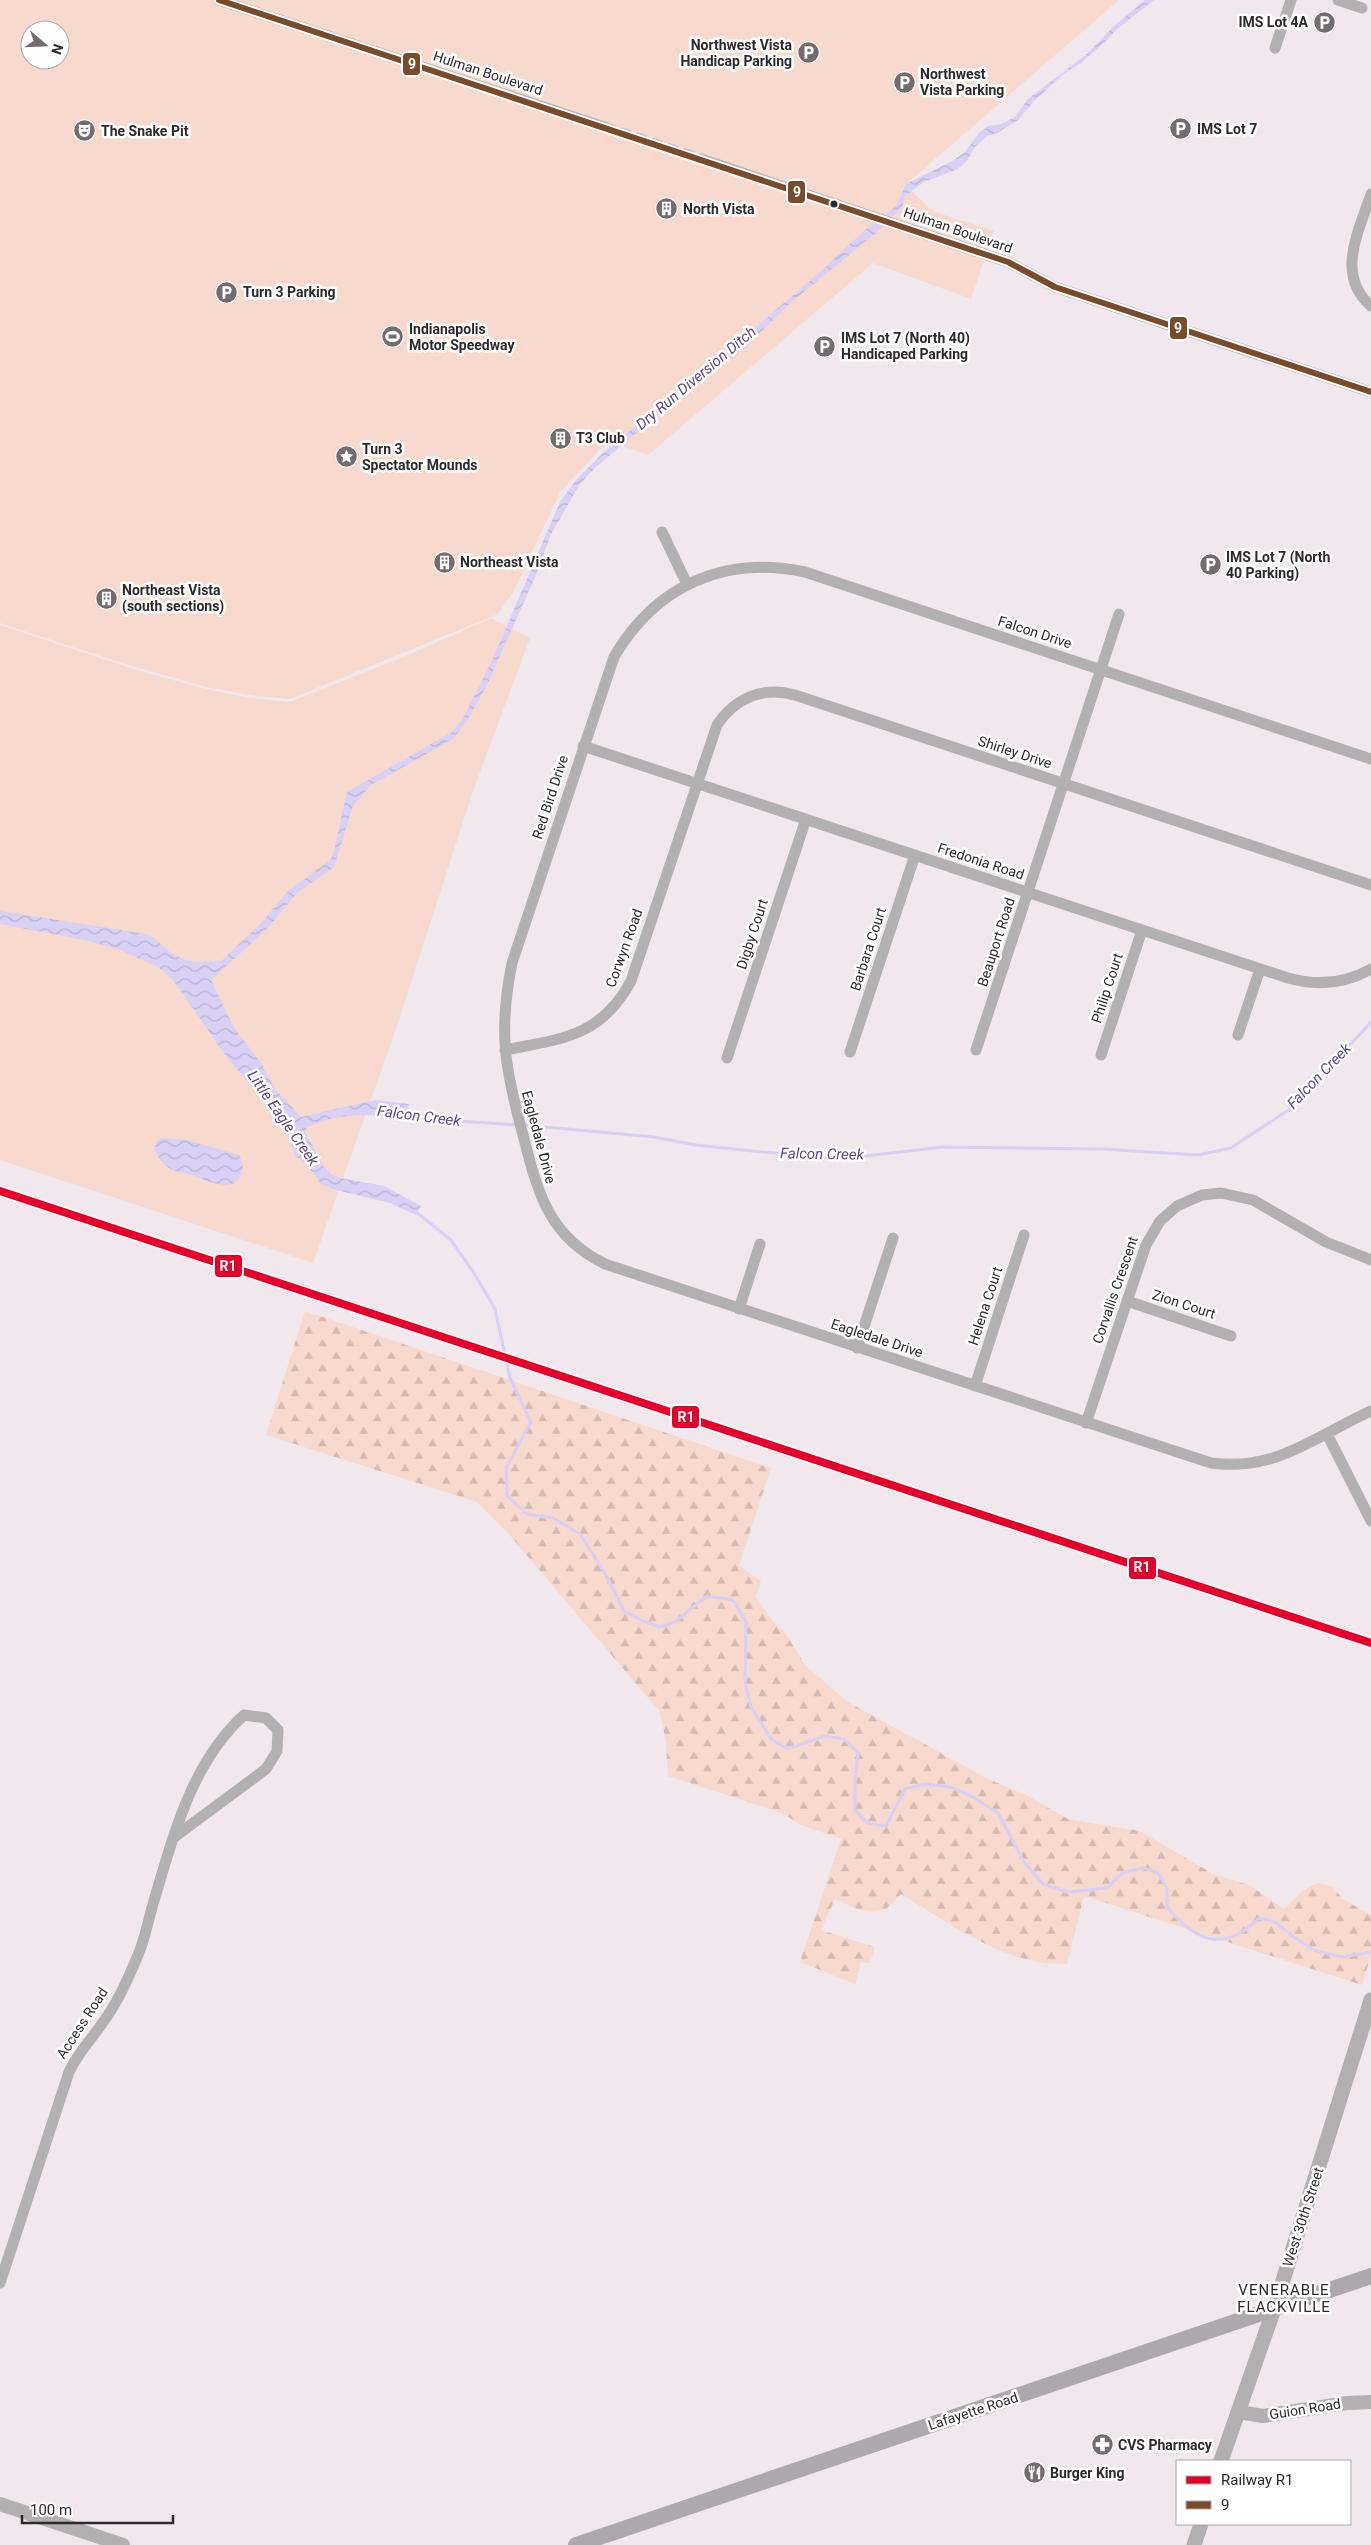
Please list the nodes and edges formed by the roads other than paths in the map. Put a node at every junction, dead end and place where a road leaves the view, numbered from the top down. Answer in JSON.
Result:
{"nodes":[{"id":1,"x":219,"y":0,"type":"edge"},
{"id":2,"x":1291,"y":0,"type":"edge"},
{"id":3,"x":1338,"y":0,"type":"edge"},
{"id":4,"x":1362,"y":8,"type":"dead end"},
{"id":5,"x":1275,"y":48,"type":"dead end"},
{"id":6,"x":604,"y":128,"type":"tunnel mouth"},
{"id":7,"x":704,"y":160,"type":"tunnel mouth"},
{"id":8,"x":1371,"y":194,"type":"edge"},
{"id":9,"x":1371,"y":306,"type":"edge"},
{"id":10,"x":1371,"y":392,"type":"edge"},
{"id":11,"x":662,"y":532,"type":"dead end"},
{"id":12,"x":687,"y":584,"type":"junction"},
{"id":13,"x":1119,"y":614,"type":"dead end"},
{"id":14,"x":1102,"y":670,"type":"junction"},
{"id":15,"x":582,"y":746,"type":"junction"},
{"id":16,"x":1371,"y":759,"type":"edge"},
{"id":17,"x":697,"y":783,"type":"junction"},
{"id":18,"x":1064,"y":784,"type":"junction"},
{"id":19,"x":806,"y":819,"type":"junction"},
{"id":20,"x":915,"y":855,"type":"junction"},
{"id":21,"x":1371,"y":885,"type":"edge"},
{"id":22,"x":1029,"y":893,"type":"junction"},
{"id":23,"x":1142,"y":930,"type":"junction"},
{"id":24,"x":1260,"y":969,"type":"junction"},
{"id":25,"x":1371,"y":969,"type":"edge"},
{"id":26,"x":1238,"y":1035,"type":"dead end"},
{"id":27,"x":505,"y":1050,"type":"junction"},
{"id":28,"x":976,"y":1050,"type":"dead end"},
{"id":29,"x":850,"y":1052,"type":"dead end"},
{"id":30,"x":1101,"y":1055,"type":"dead end"},
{"id":31,"x":727,"y":1058,"type":"dead end"},
{"id":32,"x":1024,"y":1235,"type":"dead end"},
{"id":33,"x":893,"y":1238,"type":"dead end"},
{"id":34,"x":760,"y":1244,"type":"dead end"},
{"id":35,"x":1371,"y":1260,"type":"edge"},
{"id":36,"x":1127,"y":1301,"type":"junction"},
{"id":37,"x":739,"y":1309,"type":"junction"},
{"id":38,"x":1231,"y":1336,"type":"dead end"},
{"id":39,"x":857,"y":1348,"type":"junction"},
{"id":40,"x":975,"y":1386,"type":"junction"},
{"id":41,"x":1371,"y":1411,"type":"edge"},
{"id":42,"x":1086,"y":1423,"type":"junction"},
{"id":43,"x":1326,"y":1434,"type":"junction"},
{"id":44,"x":1371,"y":1521,"type":"edge"},
{"id":45,"x":173,"y":1838,"type":"junction"},
{"id":46,"x":1371,"y":2000,"type":"edge"},
{"id":47,"x":1371,"y":2276,"type":"edge"},
{"id":48,"x":0,"y":2283,"type":"edge"},
{"id":49,"x":1274,"y":2309,"type":"junction"},
{"id":50,"x":1371,"y":2402,"type":"edge"},
{"id":51,"x":1239,"y":2412,"type":"junction"},
{"id":52,"x":1221,"y":2460,"type":"edge"},
{"id":53,"x":0,"y":2504,"type":"edge"},
{"id":54,"x":1201,"y":2525,"type":"edge"},
{"id":55,"x":123,"y":2545,"type":"edge"},
{"id":56,"x":576,"y":2545,"type":"edge"},
{"id":57,"x":1194,"y":2545,"type":"edge"}],
"edges":[{"from":1,"to":6,"type":"street","name":"Hulman Boulevard"},
{"from":2,"to":5,"type":"street"},
{"from":3,"to":4,"type":"street"},
{"from":7,"to":10,"type":"street","name":"Hulman Boulevard"},
{"from":8,"to":9,"type":"street"},
{"from":11,"to":12,"type":"street"},
{"from":12,"to":14,"type":"street","name":"Falcon Drive"},
{"from":12,"to":15,"type":"street","name":"Red Bird Drive"},
{"from":13,"to":14,"type":"street","name":"Beauport Road"},
{"from":14,"to":16,"type":"street","name":"Falcon Drive"},
{"from":14,"to":18,"type":"street","name":"Beauport Road"},
{"from":15,"to":17,"type":"street","name":"Fredonia Road"},
{"from":15,"to":27,"type":"street","name":"Red Bird Drive"},
{"from":17,"to":18,"type":"street","name":"Shirley Drive"},
{"from":17,"to":19,"type":"street","name":"Fredonia Road"},
{"from":17,"to":27,"type":"street","name":"Corwyn Road"},
{"from":18,"to":21,"type":"street","name":"Shirley Drive"},
{"from":18,"to":22,"type":"street","name":"Beauport Road"},
{"from":19,"to":20,"type":"street","name":"Fredonia Road"},
{"from":19,"to":31,"type":"street","name":"Digby Court"},
{"from":20,"to":22,"type":"street","name":"Fredonia Road"},
{"from":20,"to":29,"type":"street","name":"Barbara Court"},
{"from":22,"to":23,"type":"street","name":"Fredonia Road"},
{"from":22,"to":28,"type":"street","name":"Beauport Road"},
{"from":23,"to":24,"type":"street","name":"Fredonia Road"},
{"from":23,"to":30,"type":"street","name":"Philip Court"},
{"from":24,"to":25,"type":"street","name":"Fredonia Road"},
{"from":24,"to":26,"type":"street"},
{"from":27,"to":37,"type":"street","name":"Eagledale Drive"},
{"from":32,"to":40,"type":"street","name":"Helena Court"},
{"from":33,"to":39,"type":"street"},
{"from":34,"to":37,"type":"street"},
{"from":35,"to":36,"type":"street","name":"Corvallis Crescent"},
{"from":36,"to":38,"type":"street","name":"Zion Court"},
{"from":36,"to":42,"type":"street","name":"Corvallis Crescent"},
{"from":37,"to":39,"type":"street","name":"Eagledale Drive"},
{"from":39,"to":40,"type":"street","name":"Eagledale Drive"},
{"from":40,"to":42,"type":"street","name":"Eagledale Drive"},
{"from":41,"to":43,"type":"street","name":"Eagledale Drive"},
{"from":42,"to":43,"type":"street","name":"Eagledale Drive"},
{"from":43,"to":44,"type":"street"},
{"from":45,"to":45,"type":"street","name":"Access Road"},
{"from":45,"to":48,"type":"street","name":"Access Road"},
{"from":46,"to":49,"type":"main road","name":"West 30th Street"},
{"from":47,"to":49,"type":"main road","name":"Lafayette Road"},
{"from":49,"to":51,"type":"main road","name":"West 30th Street"},
{"from":49,"to":56,"type":"main road","name":"Lafayette Road"},
{"from":50,"to":51,"type":"street","name":"Guion Road"},
{"from":51,"to":52,"type":"main road","name":"West 30th Street"},
{"from":53,"to":55,"type":"street"},
{"from":54,"to":57,"type":"main road"}]}
